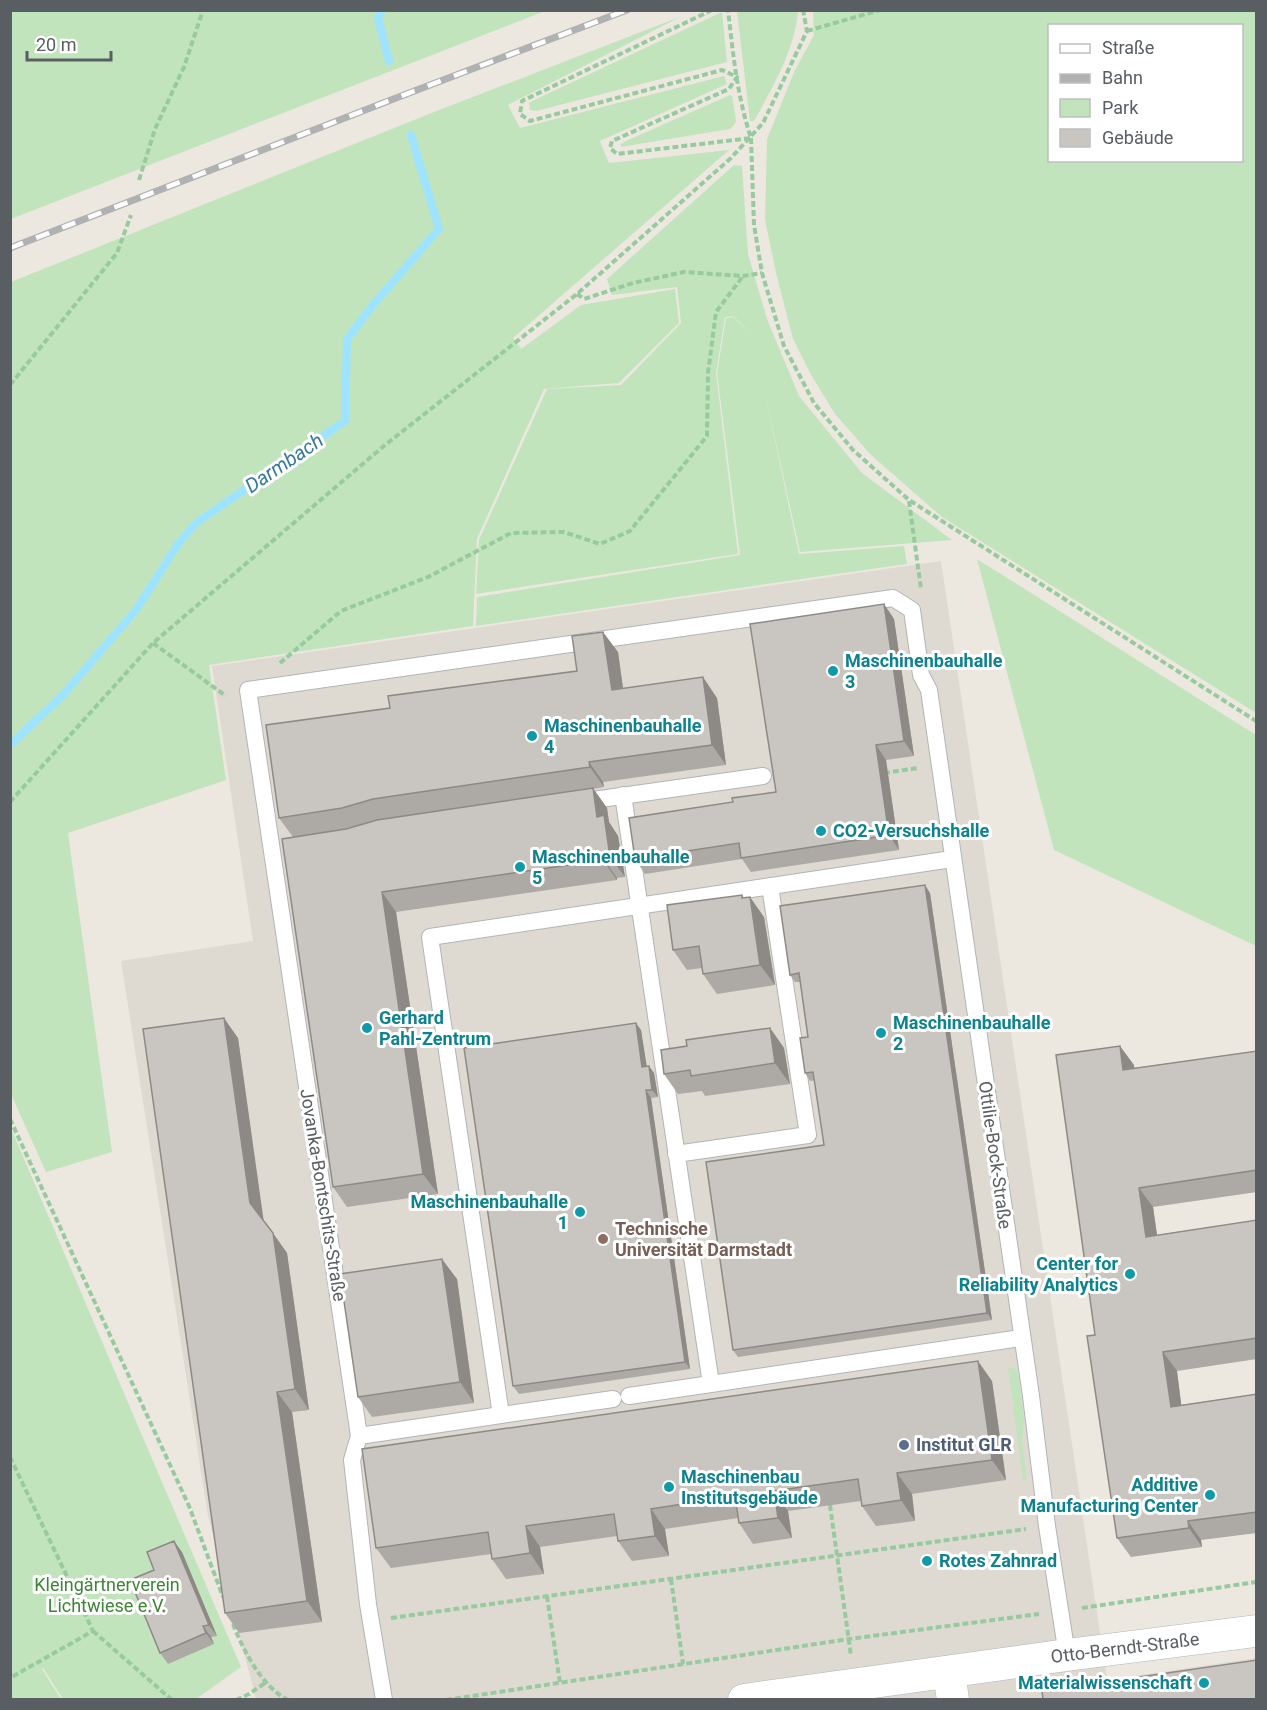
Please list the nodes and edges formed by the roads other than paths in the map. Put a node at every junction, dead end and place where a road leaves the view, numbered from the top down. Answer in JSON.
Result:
{"nodes":[{"id":1,"x":248,"y":690,"type":"joint"},
{"id":2,"x":763,"y":776,"type":"dead end"},
{"id":3,"x":623,"y":795,"type":"junction"},
{"id":4,"x":564,"y":804,"type":"edge"},
{"id":5,"x":952,"y":859,"type":"junction"},
{"id":6,"x":770,"y":886,"type":"junction"},
{"id":7,"x":639,"y":906,"type":"junction"},
{"id":8,"x":676,"y":1154,"type":"junction"},
{"id":9,"x":1022,"y":1338,"type":"junction"},
{"id":10,"x":711,"y":1384,"type":"junction"},
{"id":11,"x":501,"y":1415,"type":"junction"},
{"id":12,"x":359,"y":1436,"type":"junction"},
{"id":13,"x":1257,"y":1631,"type":"edge"},
{"id":14,"x":1067,"y":1655,"type":"junction"},
{"id":15,"x":951,"y":1686,"type":"edge"},
{"id":16,"x":384,"y":1700,"type":"edge"},
{"id":17,"x":744,"y":1700,"type":"edge"}],
"edges":[{"from":1,"to":5,"type":"lane","name":"Ottilie-Bock-Straße"},
{"from":1,"to":12,"type":"lane","name":"Jovanka-Bontschits-Straße"},
{"from":2,"to":3,"type":"lane"},
{"from":3,"to":4,"type":"lane"},
{"from":3,"to":7,"type":"lane"},
{"from":5,"to":6,"type":"lane"},
{"from":5,"to":9,"type":"lane","name":"Ottilie-Bock-Straße"},
{"from":6,"to":7,"type":"lane"},
{"from":6,"to":8,"type":"lane"},
{"from":7,"to":8,"type":"lane"},
{"from":7,"to":11,"type":"lane"},
{"from":8,"to":10,"type":"lane"},
{"from":9,"to":10,"type":"lane"},
{"from":9,"to":14,"type":"lane","name":"Ottilie-Bock-Straße"},
{"from":10,"to":11,"type":"lane"},
{"from":11,"to":12,"type":"lane"},
{"from":12,"to":16,"type":"lane","name":"Jovanka-Bontschits-Straße"},
{"from":13,"to":14,"type":"street","name":"Otto-Berndt-Straße"},
{"from":14,"to":15,"type":"street","name":"Otto-Berndt-Straße"},
{"from":15,"to":17,"type":"street","name":"Otto-Berndt-Straße"}]}
